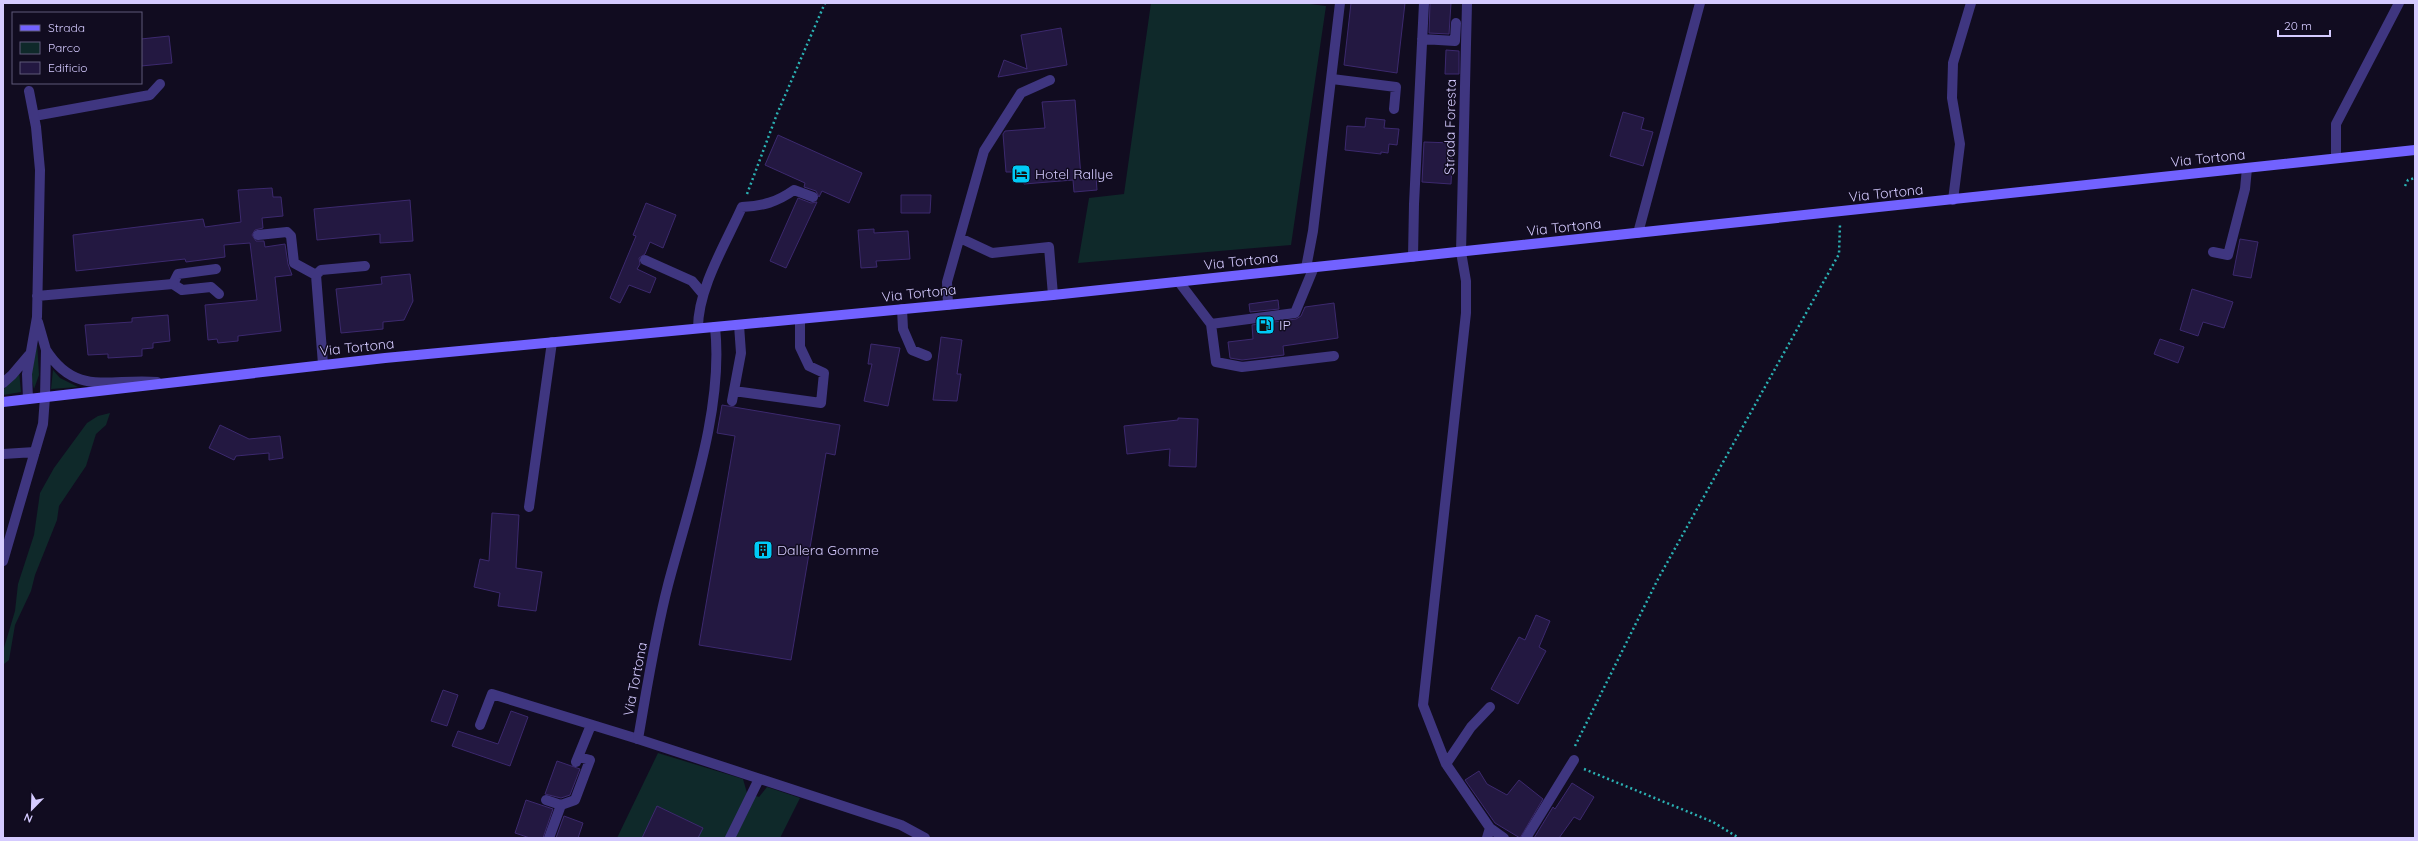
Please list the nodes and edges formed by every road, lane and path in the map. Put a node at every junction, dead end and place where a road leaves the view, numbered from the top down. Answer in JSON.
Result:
{"nodes":[{"id":1,"x":825,"y":3,"type":"edge"},
{"id":2,"x":1340,"y":3,"type":"edge"},
{"id":3,"x":1424,"y":3,"type":"edge"},
{"id":4,"x":1467,"y":3,"type":"edge"},
{"id":5,"x":1700,"y":3,"type":"edge"},
{"id":6,"x":1971,"y":3,"type":"edge"},
{"id":7,"x":2399,"y":3,"type":"edge"},
{"id":8,"x":1456,"y":22,"type":"dead end"},
{"id":9,"x":1422,"y":38,"type":"junction"},
{"id":10,"x":1332,"y":79,"type":"junction"},
{"id":11,"x":1050,"y":80,"type":"dead end"},
{"id":12,"x":160,"y":84,"type":"dead end"},
{"id":13,"x":29,"y":91,"type":"dead end"},
{"id":14,"x":1394,"y":109,"type":"dead end"},
{"id":15,"x":34,"y":116,"type":"junction"},
{"id":16,"x":2415,"y":150,"type":"edge"},
{"id":17,"x":2336,"y":158,"type":"junction"},
{"id":18,"x":2247,"y":168,"type":"junction"},
{"id":19,"x":2415,"y":178,"type":"edge"},
{"id":20,"x":2405,"y":186,"type":"dead end"},
{"id":21,"x":813,"y":197,"type":"dead end"},
{"id":22,"x":1953,"y":200,"type":"junction"},
{"id":23,"x":742,"y":207,"type":"junction"},
{"id":24,"x":1841,"y":212,"type":"junction"},
{"id":25,"x":1638,"y":233,"type":"junction"},
{"id":26,"x":258,"y":235,"type":"dead end"},
{"id":27,"x":960,"y":238,"type":"junction"},
{"id":28,"x":1461,"y":252,"type":"junction"},
{"id":29,"x":2213,"y":252,"type":"dead end"},
{"id":30,"x":1413,"y":257,"type":"junction"},
{"id":31,"x":645,"y":260,"type":"dead end"},
{"id":32,"x":365,"y":266,"type":"dead end"},
{"id":33,"x":1310,"y":268,"type":"junction"},
{"id":34,"x":216,"y":269,"type":"dead end"},
{"id":35,"x":316,"y":275,"type":"junction"},
{"id":36,"x":1179,"y":282,"type":"junction"},
{"id":37,"x":173,"y":284,"type":"junction"},
{"id":38,"x":219,"y":294,"type":"dead end"},
{"id":39,"x":703,"y":294,"type":"junction"},
{"id":40,"x":1053,"y":295,"type":"junction"},
{"id":41,"x":37,"y":296,"type":"junction"},
{"id":42,"x":948,"y":305,"type":"junction"},
{"id":43,"x":902,"y":309,"type":"junction"},
{"id":44,"x":37,"y":317,"type":"junction"},
{"id":45,"x":800,"y":319,"type":"junction"},
{"id":46,"x":739,"y":324,"type":"junction"},
{"id":47,"x":1211,"y":324,"type":"junction"},
{"id":48,"x":715,"y":327,"type":"junction"},
{"id":49,"x":698,"y":328,"type":"junction"},
{"id":50,"x":552,"y":342,"type":"junction"},
{"id":51,"x":46,"y":350,"type":"junction"},
{"id":52,"x":30,"y":353,"type":"junction"},
{"id":53,"x":927,"y":356,"type":"dead end"},
{"id":54,"x":1334,"y":356,"type":"dead end"},
{"id":55,"x":323,"y":364,"type":"junction"},
{"id":56,"x":3,"y":383,"type":"edge"},
{"id":57,"x":165,"y":383,"type":"junction"},
{"id":58,"x":45,"y":397,"type":"junction"},
{"id":59,"x":28,"y":399,"type":"junction"},
{"id":60,"x":3,"y":402,"type":"edge"},
{"id":61,"x":35,"y":452,"type":"junction"},
{"id":62,"x":3,"y":454,"type":"edge"},
{"id":63,"x":529,"y":507,"type":"dead end"},
{"id":64,"x":3,"y":561,"type":"edge"},
{"id":65,"x":1490,"y":708,"type":"dead end"},
{"id":66,"x":591,"y":725,"type":"junction"},
{"id":67,"x":480,"y":726,"type":"dead end"},
{"id":68,"x":638,"y":739,"type":"junction"},
{"id":69,"x":1574,"y":760,"type":"junction"},
{"id":70,"x":1446,"y":764,"type":"junction"},
{"id":71,"x":759,"y":779,"type":"junction"},
{"id":72,"x":546,"y":800,"type":"dead end"},
{"id":73,"x":561,"y":805,"type":"junction"},
{"id":74,"x":1490,"y":828,"type":"junction"},
{"id":75,"x":549,"y":838,"type":"edge"},
{"id":76,"x":730,"y":838,"type":"edge"},
{"id":77,"x":925,"y":838,"type":"edge"},
{"id":78,"x":1486,"y":838,"type":"edge"},
{"id":79,"x":1504,"y":838,"type":"edge"},
{"id":80,"x":1526,"y":838,"type":"edge"},
{"id":81,"x":1739,"y":838,"type":"edge"}],
"edges":[{"from":1,"to":23,"type":"path"},
{"from":2,"to":10,"type":"street"},
{"from":3,"to":9,"type":"street"},
{"from":4,"to":28,"type":"street","name":"Strada Foresta"},
{"from":5,"to":25,"type":"street"},
{"from":6,"to":22,"type":"street"},
{"from":7,"to":17,"type":"street"},
{"from":8,"to":9,"type":"street"},
{"from":9,"to":30,"type":"street"},
{"from":10,"to":14,"type":"street"},
{"from":10,"to":33,"type":"street"},
{"from":11,"to":27,"type":"street"},
{"from":12,"to":15,"type":"street"},
{"from":13,"to":15,"type":"street"},
{"from":15,"to":41,"type":"street"},
{"from":16,"to":17,"type":"main road","name":"Via Tortona"},
{"from":17,"to":18,"type":"main road","name":"Via Tortona"},
{"from":18,"to":22,"type":"main road","name":"Via Tortona"},
{"from":18,"to":29,"type":"street"},
{"from":19,"to":20,"type":"path"},
{"from":21,"to":23,"type":"street"},
{"from":22,"to":24,"type":"main road","name":"Via Tortona"},
{"from":23,"to":39,"type":"street"},
{"from":24,"to":25,"type":"main road","name":"Via Tortona"},
{"from":24,"to":69,"type":"path"},
{"from":25,"to":28,"type":"main road","name":"Via Tortona"},
{"from":26,"to":35,"type":"street"},
{"from":27,"to":40,"type":"street"},
{"from":27,"to":42,"type":"street"},
{"from":28,"to":30,"type":"main road","name":"Via Tortona"},
{"from":28,"to":70,"type":"street","name":"Strada Foresta"},
{"from":30,"to":33,"type":"main road","name":"Via Tortona"},
{"from":31,"to":39,"type":"street"},
{"from":32,"to":35,"type":"street"},
{"from":33,"to":36,"type":"main road","name":"Via Tortona"},
{"from":33,"to":47,"type":"street"},
{"from":34,"to":37,"type":"street"},
{"from":35,"to":55,"type":"street"},
{"from":36,"to":40,"type":"main road","name":"Via Tortona"},
{"from":36,"to":47,"type":"street"},
{"from":37,"to":38,"type":"street"},
{"from":37,"to":41,"type":"street"},
{"from":39,"to":49,"type":"street"},
{"from":40,"to":42,"type":"main road","name":"Via Tortona"},
{"from":41,"to":44,"type":"street"},
{"from":42,"to":43,"type":"main road","name":"Via Tortona"},
{"from":43,"to":45,"type":"main road","name":"Via Tortona"},
{"from":43,"to":53,"type":"street"},
{"from":44,"to":51,"type":"street"},
{"from":44,"to":52,"type":"street"},
{"from":45,"to":46,"type":"main road","name":"Via Tortona"},
{"from":45,"to":46,"type":"street"},
{"from":46,"to":48,"type":"main road","name":"Via Tortona"},
{"from":47,"to":54,"type":"street"},
{"from":48,"to":49,"type":"main road","name":"Via Tortona"},
{"from":48,"to":68,"type":"street","name":"Via Tortona"},
{"from":49,"to":50,"type":"main road","name":"Via Tortona"},
{"from":50,"to":55,"type":"main road","name":"Via Tortona"},
{"from":50,"to":63,"type":"street"},
{"from":51,"to":57,"type":"street"},
{"from":51,"to":58,"type":"street"},
{"from":52,"to":56,"type":"street"},
{"from":52,"to":59,"type":"street"},
{"from":55,"to":57,"type":"main road","name":"Via Tortona"},
{"from":57,"to":58,"type":"main road","name":"Via Tortona"},
{"from":58,"to":59,"type":"main road","name":"Via Tortona"},
{"from":58,"to":61,"type":"street"},
{"from":59,"to":60,"type":"main road","name":"Via Tortona"},
{"from":61,"to":62,"type":"street"},
{"from":61,"to":64,"type":"street"},
{"from":65,"to":70,"type":"street"},
{"from":66,"to":67,"type":"street"},
{"from":66,"to":68,"type":"street"},
{"from":66,"to":73,"type":"street"},
{"from":68,"to":71,"type":"street"},
{"from":69,"to":80,"type":"street"},
{"from":69,"to":81,"type":"path"},
{"from":70,"to":74,"type":"street","name":"Strada Foresta"},
{"from":71,"to":76,"type":"street"},
{"from":71,"to":77,"type":"street"},
{"from":72,"to":73,"type":"street"},
{"from":73,"to":75,"type":"street"},
{"from":74,"to":78,"type":"street"},
{"from":74,"to":79,"type":"street","name":"Strada Foresta"}]}
